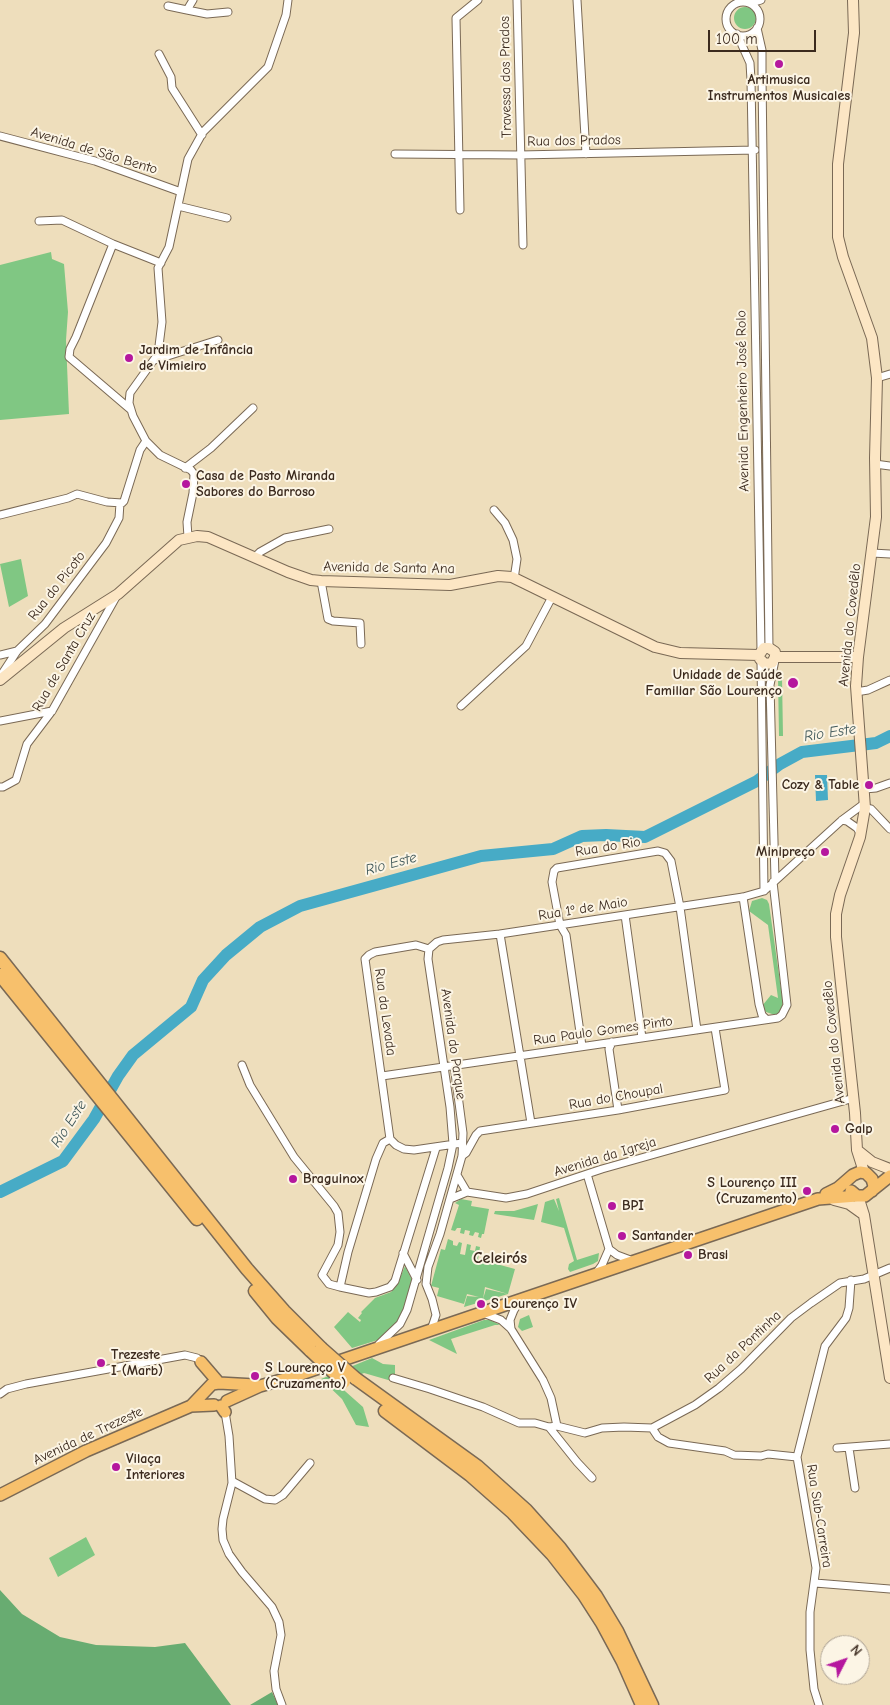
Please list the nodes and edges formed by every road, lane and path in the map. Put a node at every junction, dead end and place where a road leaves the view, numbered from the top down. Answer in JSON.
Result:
{"nodes":[{"id":1,"x":193,"y":0,"type":"edge"},
{"id":2,"x":288,"y":0,"type":"edge"},
{"id":3,"x":478,"y":0,"type":"edge"},
{"id":4,"x":518,"y":0,"type":"edge"},
{"id":5,"x":577,"y":0,"type":"edge"},
{"id":6,"x":761,"y":0,"type":"edge"},
{"id":7,"x":853,"y":0,"type":"edge"},
{"id":8,"x":750,"y":3,"type":"junction"},
{"id":9,"x":168,"y":6,"type":"dead end"},
{"id":10,"x":187,"y":10,"type":"junction"},
{"id":11,"x":228,"y":12,"type":"dead end"},
{"id":12,"x":757,"y":28,"type":"junction"},
{"id":13,"x":737,"y":34,"type":"junction"},
{"id":14,"x":159,"y":54,"type":"dead end"},
{"id":15,"x":202,"y":135,"type":"junction"},
{"id":16,"x":0,"y":136,"type":"edge"},
{"id":17,"x":752,"y":150,"type":"junction"},
{"id":18,"x":762,"y":150,"type":"junction"},
{"id":19,"x":396,"y":154,"type":"dead end"},
{"id":20,"x":458,"y":154,"type":"junction"},
{"id":21,"x":520,"y":154,"type":"junction"},
{"id":22,"x":586,"y":154,"type":"junction"},
{"id":23,"x":180,"y":192,"type":"junction"},
{"id":24,"x":178,"y":206,"type":"junction"},
{"id":25,"x":460,"y":210,"type":"dead end"},
{"id":26,"x":228,"y":218,"type":"dead end"},
{"id":27,"x":39,"y":221,"type":"dead end"},
{"id":28,"x":113,"y":244,"type":"junction"},
{"id":29,"x":522,"y":245,"type":"dead end"},
{"id":30,"x":160,"y":263,"type":"junction"},
{"id":31,"x":218,"y":340,"type":"dead end"},
{"id":32,"x":154,"y":360,"type":"junction"},
{"id":33,"x":890,"y":374,"type":"edge"},
{"id":34,"x":877,"y":378,"type":"junction"},
{"id":35,"x":253,"y":408,"type":"dead end"},
{"id":36,"x":130,"y":410,"type":"junction"},
{"id":37,"x":146,"y":440,"type":"junction"},
{"id":38,"x":875,"y":464,"type":"junction"},
{"id":39,"x":890,"y":466,"type":"edge"},
{"id":40,"x":185,"y":468,"type":"junction"},
{"id":41,"x":120,"y":503,"type":"junction"},
{"id":42,"x":494,"y":510,"type":"dead end"},
{"id":43,"x":0,"y":515,"type":"edge"},
{"id":44,"x":329,"y":529,"type":"dead end"},
{"id":45,"x":188,"y":537,"type":"junction"},
{"id":46,"x":872,"y":553,"type":"junction"},
{"id":47,"x":890,"y":554,"type":"edge"},
{"id":48,"x":255,"y":557,"type":"junction"},
{"id":49,"x":514,"y":579,"type":"junction"},
{"id":50,"x":321,"y":581,"type":"junction"},
{"id":51,"x":118,"y":594,"type":"junction"},
{"id":52,"x":552,"y":597,"type":"junction"},
{"id":53,"x":361,"y":644,"type":"dead end"},
{"id":54,"x":17,"y":651,"type":"junction"},
{"id":55,"x":763,"y":653,"type":"junction"},
{"id":56,"x":0,"y":655,"type":"edge"},
{"id":57,"x":858,"y":657,"type":"junction"},
{"id":58,"x":775,"y":658,"type":"junction"},
{"id":59,"x":0,"y":679,"type":"edge"},
{"id":60,"x":890,"y":680,"type":"edge"},
{"id":61,"x":856,"y":692,"type":"junction"},
{"id":62,"x":461,"y":706,"type":"dead end"},
{"id":63,"x":52,"y":711,"type":"junction"},
{"id":64,"x":0,"y":721,"type":"edge"},
{"id":65,"x":890,"y":783,"type":"edge"},
{"id":66,"x":0,"y":787,"type":"edge"},
{"id":67,"x":865,"y":789,"type":"junction"},
{"id":68,"x":865,"y":805,"type":"junction"},
{"id":69,"x":842,"y":820,"type":"junction"},
{"id":70,"x":890,"y":829,"type":"edge"},
{"id":71,"x":861,"y":834,"type":"junction"},
{"id":72,"x":774,"y":881,"type":"junction"},
{"id":73,"x":764,"y":891,"type":"junction"},
{"id":74,"x":743,"y":897,"type":"junction"},
{"id":75,"x":680,"y":907,"type":"junction"},
{"id":76,"x":625,"y":915,"type":"junction"},
{"id":77,"x":560,"y":925,"type":"junction"},
{"id":78,"x":500,"y":934,"type":"junction"},
{"id":79,"x":428,"y":949,"type":"junction"},
{"id":80,"x":0,"y":958,"type":"edge"},
{"id":81,"x":0,"y":975,"type":"edge"},
{"id":82,"x":766,"y":1019,"type":"junction"},
{"id":83,"x":715,"y":1028,"type":"junction"},
{"id":84,"x":697,"y":1030,"type":"junction"},
{"id":85,"x":642,"y":1038,"type":"junction"},
{"id":86,"x":612,"y":1042,"type":"junction"},
{"id":87,"x":582,"y":1046,"type":"junction"},
{"id":88,"x":518,"y":1055,"type":"junction"},
{"id":89,"x":76,"y":1063,"type":"junction"},
{"id":90,"x":242,"y":1065,"type":"dead end"},
{"id":91,"x":454,"y":1065,"type":"junction"},
{"id":92,"x":444,"y":1066,"type":"junction"},
{"id":93,"x":382,"y":1076,"type":"junction"},
{"id":94,"x":854,"y":1098,"type":"junction"},
{"id":95,"x":618,"y":1110,"type":"junction"},
{"id":96,"x":531,"y":1123,"type":"junction"},
{"id":97,"x":390,"y":1139,"type":"junction"},
{"id":98,"x":462,"y":1143,"type":"junction"},
{"id":99,"x":453,"y":1144,"type":"junction"},
{"id":100,"x":436,"y":1148,"type":"junction"},
{"id":101,"x":857,"y":1150,"type":"junction"},
{"id":102,"x":462,"y":1156,"type":"junction"},
{"id":103,"x":890,"y":1170,"type":"edge"},
{"id":104,"x":865,"y":1173,"type":"junction"},
{"id":105,"x":587,"y":1174,"type":"junction"},
{"id":106,"x":457,"y":1175,"type":"junction"},
{"id":107,"x":890,"y":1176,"type":"edge"},
{"id":108,"x":852,"y":1177,"type":"junction"},
{"id":109,"x":442,"y":1187,"type":"junction"},
{"id":110,"x":453,"y":1190,"type":"junction"},
{"id":111,"x":871,"y":1191,"type":"junction"},
{"id":112,"x":467,"y":1192,"type":"junction"},
{"id":113,"x":857,"y":1196,"type":"junction"},
{"id":114,"x":450,"y":1199,"type":"junction"},
{"id":115,"x":818,"y":1199,"type":"junction"},
{"id":116,"x":864,"y":1215,"type":"junction"},
{"id":117,"x":609,"y":1249,"type":"junction"},
{"id":118,"x":403,"y":1253,"type":"junction"},
{"id":119,"x":633,"y":1261,"type":"junction"},
{"id":120,"x":890,"y":1268,"type":"edge"},
{"id":121,"x":595,"y":1274,"type":"junction"},
{"id":122,"x":874,"y":1276,"type":"junction"},
{"id":123,"x":416,"y":1280,"type":"junction"},
{"id":124,"x":851,"y":1280,"type":"junction"},
{"id":125,"x":340,"y":1288,"type":"junction"},
{"id":126,"x":521,"y":1299,"type":"junction"},
{"id":127,"x":483,"y":1313,"type":"junction"},
{"id":128,"x":511,"y":1329,"type":"junction"},
{"id":129,"x":431,"y":1330,"type":"junction"},
{"id":130,"x":372,"y":1350,"type":"junction"},
{"id":131,"x":201,"y":1362,"type":"junction"},
{"id":132,"x":393,"y":1378,"type":"dead end"},
{"id":133,"x":890,"y":1378,"type":"edge"},
{"id":134,"x":350,"y":1380,"type":"junction"},
{"id":135,"x":221,"y":1383,"type":"junction"},
{"id":136,"x":260,"y":1386,"type":"junction"},
{"id":137,"x":207,"y":1389,"type":"junction"},
{"id":138,"x":0,"y":1394,"type":"edge"},
{"id":139,"x":222,"y":1405,"type":"junction"},
{"id":140,"x":191,"y":1406,"type":"junction"},
{"id":141,"x":557,"y":1426,"type":"junction"},
{"id":142,"x":548,"y":1427,"type":"junction"},
{"id":143,"x":652,"y":1428,"type":"junction"},
{"id":144,"x":890,"y":1444,"type":"edge"},
{"id":145,"x":837,"y":1448,"type":"dead end"},
{"id":146,"x":849,"y":1448,"type":"junction"},
{"id":147,"x":797,"y":1457,"type":"junction"},
{"id":148,"x":310,"y":1463,"type":"dead end"},
{"id":149,"x":592,"y":1478,"type":"dead end"},
{"id":150,"x":232,"y":1481,"type":"junction"},
{"id":151,"x":855,"y":1488,"type":"dead end"},
{"id":152,"x":0,"y":1495,"type":"edge"},
{"id":153,"x":815,"y":1583,"type":"junction"},
{"id":154,"x":890,"y":1588,"type":"edge"},
{"id":155,"x":602,"y":1623,"type":"junction"},
{"id":156,"x":282,"y":1705,"type":"edge"},
{"id":157,"x":634,"y":1705,"type":"edge"},
{"id":158,"x":642,"y":1705,"type":"edge"},
{"id":159,"x":652,"y":1705,"type":"edge"},
{"id":160,"x":818,"y":1705,"type":"edge"}],
"edges":[{"from":1,"to":10,"type":"street"},
{"from":2,"to":15,"type":"street"},
{"from":3,"to":20,"type":"street"},
{"from":4,"to":21,"type":"street","name":"Travessa dos Prados"},
{"from":5,"to":22,"type":"street"},
{"from":6,"to":8,"type":"street","name":"Avenida Engenheiro José Rolo"},
{"from":7,"to":34,"type":"street","name":"Avenida do Covedêlo"},
{"from":8,"to":12,"type":"street","name":"Avenida Engenheiro José Rolo"},
{"from":8,"to":13,"type":"street","name":"Avenida Engenheiro José Rolo"},
{"from":9,"to":10,"type":"street"},
{"from":10,"to":11,"type":"street"},
{"from":12,"to":13,"type":"street"},
{"from":12,"to":18,"type":"street","name":"Avenida Engenheiro José Rolo"},
{"from":13,"to":17,"type":"street","name":"Avenida Engenheiro José Rolo"},
{"from":14,"to":15,"type":"street"},
{"from":15,"to":23,"type":"street"},
{"from":16,"to":23,"type":"street","name":"Avenida de São Bento"},
{"from":17,"to":18,"type":"street"},
{"from":17,"to":22,"type":"street","name":"Rua dos Prados"},
{"from":17,"to":55,"type":"street","name":"Avenida Engenheiro José Rolo"},
{"from":18,"to":55,"type":"street","name":"Avenida Engenheiro José Rolo"},
{"from":19,"to":20,"type":"street","name":"Rua dos Prados"},
{"from":20,"to":21,"type":"street","name":"Rua dos Prados"},
{"from":20,"to":25,"type":"street"},
{"from":21,"to":22,"type":"street","name":"Rua dos Prados"},
{"from":21,"to":29,"type":"street","name":"Travessa dos Prados"},
{"from":23,"to":24,"type":"street"},
{"from":24,"to":26,"type":"street"},
{"from":24,"to":30,"type":"street"},
{"from":27,"to":28,"type":"street"},
{"from":28,"to":30,"type":"street"},
{"from":28,"to":36,"type":"street"},
{"from":30,"to":32,"type":"street"},
{"from":31,"to":32,"type":"street"},
{"from":32,"to":36,"type":"street"},
{"from":33,"to":34,"type":"street"},
{"from":34,"to":38,"type":"street","name":"Avenida do Covedêlo"},
{"from":35,"to":40,"type":"street"},
{"from":36,"to":37,"type":"street"},
{"from":37,"to":40,"type":"street"},
{"from":37,"to":41,"type":"street","name":"Rua do Picoto"},
{"from":38,"to":39,"type":"street"},
{"from":38,"to":46,"type":"street","name":"Avenida do Covedêlo"},
{"from":40,"to":45,"type":"street"},
{"from":41,"to":43,"type":"street"},
{"from":41,"to":54,"type":"street","name":"Rua do Picoto"},
{"from":42,"to":49,"type":"street"},
{"from":44,"to":48,"type":"street"},
{"from":45,"to":48,"type":"street","name":"Avenida de Santa Ana"},
{"from":45,"to":51,"type":"street"},
{"from":46,"to":47,"type":"street"},
{"from":46,"to":57,"type":"street","name":"Avenida do Covedêlo"},
{"from":48,"to":50,"type":"street","name":"Avenida de Santa Ana"},
{"from":49,"to":50,"type":"street","name":"Avenida de Santa Ana"},
{"from":49,"to":52,"type":"street","name":"Avenida de Santa Ana"},
{"from":50,"to":53,"type":"street"},
{"from":51,"to":59,"type":"street"},
{"from":51,"to":63,"type":"street","name":"Rua de Santa Cruz"},
{"from":52,"to":55,"type":"street","name":"Avenida de Santa Ana"},
{"from":52,"to":62,"type":"street"},
{"from":54,"to":56,"type":"street"},
{"from":54,"to":59,"type":"street","name":"Rua do Picoto"},
{"from":55,"to":58,"type":"street"},
{"from":55,"to":58,"type":"street"},
{"from":55,"to":73,"type":"street","name":"Avenida Engenheiro José Rolo"},
{"from":57,"to":58,"type":"street"},
{"from":57,"to":61,"type":"street","name":"Avenida do Covedêlo"},
{"from":58,"to":72,"type":"street"},
{"from":60,"to":61,"type":"street"},
{"from":61,"to":67,"type":"street","name":"Avenida do Covedêlo"},
{"from":63,"to":64,"type":"street"},
{"from":63,"to":66,"type":"street","name":"Rua de Santa Cruz"},
{"from":65,"to":67,"type":"street"},
{"from":67,"to":68,"type":"street","name":"Avenida do Covedêlo"},
{"from":68,"to":69,"type":"street"},
{"from":68,"to":70,"type":"street"},
{"from":68,"to":71,"type":"street","name":"Avenida do Covedêlo"},
{"from":69,"to":71,"type":"street"},
{"from":69,"to":72,"type":"street"},
{"from":71,"to":94,"type":"street","name":"Avenida do Covedêlo"},
{"from":72,"to":73,"type":"street"},
{"from":72,"to":82,"type":"street"},
{"from":73,"to":74,"type":"street"},
{"from":74,"to":75,"type":"street","name":"Rua 1º de Maio"},
{"from":74,"to":82,"type":"street"},
{"from":75,"to":76,"type":"street","name":"Rua 1º de Maio"},
{"from":75,"to":77,"type":"street","name":"Rua do Rio"},
{"from":75,"to":84,"type":"street"},
{"from":76,"to":77,"type":"street","name":"Rua 1º de Maio"},
{"from":76,"to":85,"type":"street"},
{"from":77,"to":78,"type":"street","name":"Rua 1º de Maio"},
{"from":77,"to":87,"type":"street"},
{"from":78,"to":79,"type":"street","name":"Rua 1º de Maio"},
{"from":78,"to":88,"type":"street"},
{"from":79,"to":92,"type":"street","name":"Avenida do Parque"},
{"from":79,"to":93,"type":"street","name":"Rua da Levada"},
{"from":80,"to":89,"type":"highway"},
{"from":81,"to":89,"type":"highway"},
{"from":82,"to":83,"type":"street","name":"Rua Paulo Gomes Pinto"},
{"from":83,"to":84,"type":"street","name":"Rua Paulo Gomes Pinto"},
{"from":83,"to":95,"type":"street","name":"Rua do Choupal"},
{"from":84,"to":85,"type":"street","name":"Rua Paulo Gomes Pinto"},
{"from":85,"to":86,"type":"street","name":"Rua Paulo Gomes Pinto"},
{"from":86,"to":87,"type":"street","name":"Rua Paulo Gomes Pinto"},
{"from":86,"to":95,"type":"street"},
{"from":87,"to":88,"type":"street","name":"Rua Paulo Gomes Pinto"},
{"from":88,"to":91,"type":"street","name":"Rua Paulo Gomes Pinto"},
{"from":88,"to":96,"type":"street"},
{"from":89,"to":134,"type":"highway","bridge":true},
{"from":90,"to":125,"type":"street"},
{"from":91,"to":92,"type":"street","name":"Rua Paulo Gomes Pinto"},
{"from":91,"to":98,"type":"street","name":"Avenida do Parque"},
{"from":92,"to":93,"type":"street","name":"Rua da Levada"},
{"from":92,"to":99,"type":"street","name":"Avenida do Parque"},
{"from":93,"to":97,"type":"street","name":"Rua da Levada"},
{"from":94,"to":101,"type":"street","name":"Avenida do Covedêlo"},
{"from":94,"to":105,"type":"street","name":"Avenida da Igreja"},
{"from":95,"to":96,"type":"street","name":"Rua do Choupal"},
{"from":96,"to":102,"type":"street","name":"Rua do Choupal"},
{"from":97,"to":100,"type":"street"},
{"from":97,"to":125,"type":"street"},
{"from":98,"to":99,"type":"street"},
{"from":98,"to":102,"type":"street","name":"Avenida do Parque"},
{"from":99,"to":100,"type":"street"},
{"from":99,"to":109,"type":"street","name":"Avenida do Parque"},
{"from":100,"to":118,"type":"street"},
{"from":101,"to":103,"type":"street"},
{"from":101,"to":104,"type":"street"},
{"from":101,"to":108,"type":"street"},
{"from":102,"to":106,"type":"street","name":"Avenida do Parque"},
{"from":103,"to":104,"type":"main road"},
{"from":104,"to":108,"type":"main road"},
{"from":104,"to":111,"type":"main road"},
{"from":105,"to":112,"type":"street","name":"Avenida da Igreja"},
{"from":105,"to":117,"type":"street"},
{"from":106,"to":110,"type":"street","name":"Avenida do Parque"},
{"from":106,"to":112,"type":"street"},
{"from":107,"to":111,"type":"main road"},
{"from":108,"to":113,"type":"main road"},
{"from":108,"to":115,"type":"main road"},
{"from":109,"to":110,"type":"street"},
{"from":109,"to":123,"type":"street","name":"Avenida do Parque"},
{"from":110,"to":114,"type":"street","name":"Avenida do Parque"},
{"from":111,"to":113,"type":"main road"},
{"from":111,"to":116,"type":"street"},
{"from":112,"to":114,"type":"street"},
{"from":113,"to":115,"type":"main road"},
{"from":113,"to":116,"type":"street"},
{"from":114,"to":129,"type":"street","name":"Avenida do Parque"},
{"from":115,"to":116,"type":"street"},
{"from":115,"to":119,"type":"main road"},
{"from":116,"to":122,"type":"street"},
{"from":117,"to":119,"type":"street"},
{"from":117,"to":121,"type":"street"},
{"from":118,"to":123,"type":"street"},
{"from":118,"to":125,"type":"street"},
{"from":119,"to":121,"type":"main road"},
{"from":120,"to":122,"type":"street","name":"Rua da Pontinha"},
{"from":121,"to":126,"type":"main road"},
{"from":122,"to":124,"type":"street","name":"Rua da Pontinha"},
{"from":122,"to":133,"type":"street"},
{"from":123,"to":130,"type":"street","name":"Avenida do Parque"},
{"from":124,"to":143,"type":"street","name":"Rua da Pontinha"},
{"from":124,"to":147,"type":"street","name":"Rua Sub-Carreira"},
{"from":126,"to":127,"type":"main road"},
{"from":126,"to":128,"type":"street"},
{"from":127,"to":128,"type":"street"},
{"from":127,"to":129,"type":"main road"},
{"from":128,"to":141,"type":"street"},
{"from":129,"to":130,"type":"main road"},
{"from":130,"to":136,"type":"main road"},
{"from":131,"to":135,"type":"main road"},
{"from":131,"to":137,"type":"main road"},
{"from":131,"to":138,"type":"street"},
{"from":132,"to":142,"type":"street"},
{"from":134,"to":155,"type":"highway"},
{"from":134,"to":159,"type":"highway"},
{"from":135,"to":136,"type":"main road"},
{"from":135,"to":137,"type":"main road"},
{"from":135,"to":139,"type":"main road"},
{"from":136,"to":139,"type":"main road"},
{"from":137,"to":139,"type":"main road"},
{"from":137,"to":140,"type":"main road"},
{"from":139,"to":140,"type":"main road"},
{"from":139,"to":150,"type":"street"},
{"from":140,"to":152,"type":"main road","name":"Avenida de Trezeste"},
{"from":141,"to":142,"type":"street"},
{"from":141,"to":143,"type":"street"},
{"from":142,"to":149,"type":"street"},
{"from":143,"to":147,"type":"street"},
{"from":144,"to":146,"type":"street"},
{"from":145,"to":146,"type":"street"},
{"from":146,"to":151,"type":"street"},
{"from":147,"to":153,"type":"street","name":"Rua Sub-Carreira"},
{"from":148,"to":150,"type":"street"},
{"from":150,"to":156,"type":"street"},
{"from":153,"to":154,"type":"street"},
{"from":153,"to":160,"type":"street","name":"Rua Sub-Carreira"},
{"from":155,"to":157,"type":"highway"},
{"from":155,"to":158,"type":"highway"}]}
